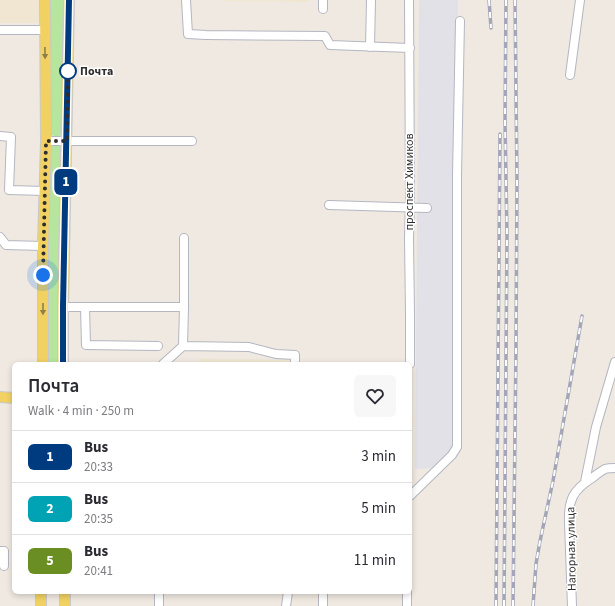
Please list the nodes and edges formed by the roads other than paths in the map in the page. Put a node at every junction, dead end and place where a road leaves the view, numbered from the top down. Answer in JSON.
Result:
{"nodes":[{"id":1,"x":46,"y":0,"type":"edge"},
{"id":2,"x":69,"y":0,"type":"edge"},
{"id":3,"x":186,"y":0,"type":"edge"},
{"id":4,"x":323,"y":0,"type":"edge"},
{"id":5,"x":371,"y":0,"type":"edge"},
{"id":6,"x":409,"y":0,"type":"edge"},
{"id":7,"x":580,"y":0,"type":"edge"},
{"id":8,"x":323,"y":9,"type":"dead end"},
{"id":9,"x":460,"y":20,"type":"dead end"},
{"id":10,"x":0,"y":30,"type":"edge"},
{"id":11,"x":45,"y":30,"type":"junction"},
{"id":12,"x":370,"y":47,"type":"junction"},
{"id":13,"x":410,"y":48,"type":"junction"},
{"id":14,"x":570,"y":75,"type":"dead end"},
{"id":15,"x":0,"y":136,"type":"edge"},
{"id":16,"x":46,"y":141,"type":"junction"},
{"id":17,"x":67,"y":141,"type":"junction"},
{"id":18,"x":192,"y":141,"type":"dead end"},
{"id":19,"x":45,"y":191,"type":"junction"},
{"id":20,"x":329,"y":205,"type":"dead end"},
{"id":21,"x":410,"y":208,"type":"junction"},
{"id":22,"x":428,"y":208,"type":"dead end"},
{"id":23,"x":0,"y":237,"type":"edge"},
{"id":24,"x":184,"y":238,"type":"dead end"},
{"id":25,"x":43,"y":246,"type":"junction"},
{"id":26,"x":63,"y":307,"type":"junction"},
{"id":27,"x":85,"y":307,"type":"junction"},
{"id":28,"x":184,"y":307,"type":"junction"},
{"id":29,"x":158,"y":346,"type":"dead end"},
{"id":30,"x":183,"y":346,"type":"junction"},
{"id":31,"x":43,"y":362,"type":"edge"},
{"id":32,"x":63,"y":362,"type":"edge"},
{"id":33,"x":165,"y":362,"type":"edge"},
{"id":34,"x":295,"y":362,"type":"edge"},
{"id":35,"x":410,"y":362,"type":"edge"},
{"id":36,"x":615,"y":362,"type":"edge"},
{"id":37,"x":0,"y":398,"type":"edge"},
{"id":38,"x":12,"y":398,"type":"edge"},
{"id":39,"x":615,"y":468,"type":"edge"},
{"id":40,"x":585,"y":482,"type":"junction"},
{"id":41,"x":412,"y":494,"type":"edge"},
{"id":42,"x":0,"y":551,"type":"edge"},
{"id":43,"x":4,"y":566,"type":"dead end"},
{"id":44,"x":41,"y":594,"type":"edge"},
{"id":45,"x":65,"y":594,"type":"edge"},
{"id":46,"x":159,"y":594,"type":"edge"},
{"id":47,"x":288,"y":594,"type":"edge"},
{"id":48,"x":323,"y":594,"type":"edge"},
{"id":49,"x":407,"y":594,"type":"edge"},
{"id":50,"x":41,"y":606,"type":"edge"},
{"id":51,"x":65,"y":606,"type":"edge"},
{"id":52,"x":159,"y":606,"type":"edge"},
{"id":53,"x":286,"y":606,"type":"edge"},
{"id":54,"x":323,"y":606,"type":"edge"},
{"id":55,"x":407,"y":606,"type":"edge"},
{"id":56,"x":572,"y":606,"type":"edge"}],
"edges":[{"from":1,"to":11,"type":"main road"},
{"from":2,"to":17,"type":"main road"},
{"from":3,"to":12,"type":"street"},
{"from":4,"to":8,"type":"street"},
{"from":5,"to":12,"type":"street"},
{"from":6,"to":13,"type":"street","name":"проспект Химиков"},
{"from":7,"to":14,"type":"street"},
{"from":9,"to":41,"type":"street"},
{"from":10,"to":11,"type":"street"},
{"from":11,"to":16,"type":"main road","one_way":true},
{"from":12,"to":13,"type":"street"},
{"from":13,"to":21,"type":"street","name":"проспект Химиков"},
{"from":15,"to":19,"type":"street"},
{"from":16,"to":17,"type":"street"},
{"from":16,"to":19,"type":"main road"},
{"from":17,"to":18,"type":"street"},
{"from":17,"to":26,"type":"main road"},
{"from":19,"to":25,"type":"main road"},
{"from":20,"to":21,"type":"street"},
{"from":21,"to":22,"type":"street"},
{"from":21,"to":35,"type":"street","name":"проспект Химиков"},
{"from":23,"to":25,"type":"street"},
{"from":24,"to":28,"type":"street"},
{"from":25,"to":31,"type":"main road","one_way":true},
{"from":26,"to":27,"type":"street"},
{"from":26,"to":32,"type":"main road"},
{"from":27,"to":28,"type":"street"},
{"from":27,"to":29,"type":"street"},
{"from":28,"to":30,"type":"street"},
{"from":30,"to":33,"type":"street"},
{"from":30,"to":34,"type":"street"},
{"from":36,"to":40,"type":"street"},
{"from":37,"to":38,"type":"main road"},
{"from":39,"to":40,"type":"street","name":"Нагорная улица"},
{"from":40,"to":56,"type":"street","name":"Нагорная улица"},
{"from":42,"to":43,"type":"street"},
{"from":44,"to":50,"type":"main road"},
{"from":45,"to":51,"type":"main road"},
{"from":46,"to":52,"type":"street"},
{"from":47,"to":53,"type":"street"},
{"from":48,"to":54,"type":"street"},
{"from":49,"to":55,"type":"street"}]}
